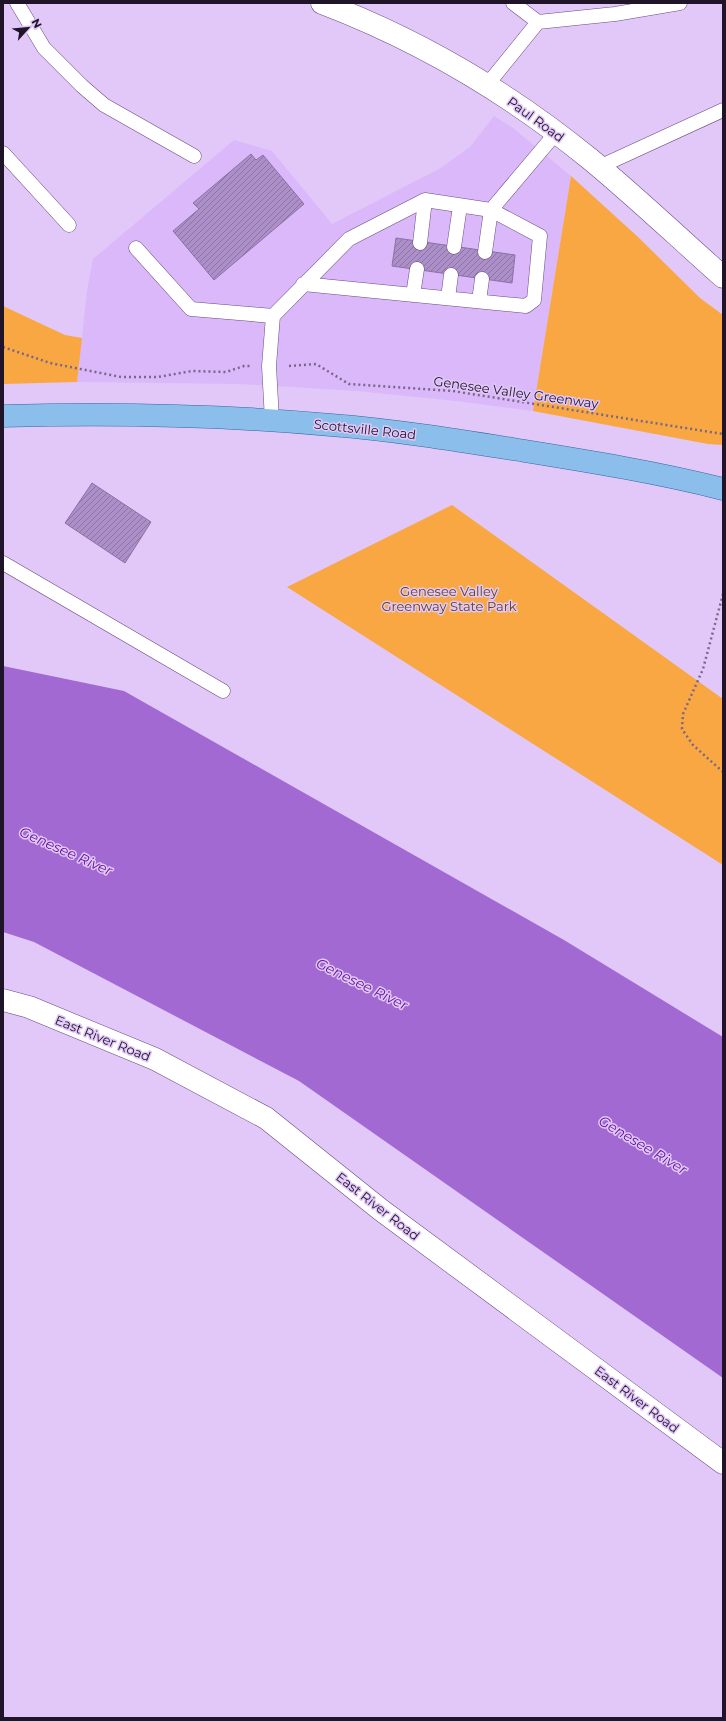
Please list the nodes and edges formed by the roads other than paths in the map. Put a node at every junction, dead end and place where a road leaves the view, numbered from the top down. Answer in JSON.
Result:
{"nodes":[{"id":1,"x":17,"y":3,"type":"edge"},
{"id":2,"x":322,"y":3,"type":"edge"},
{"id":3,"x":513,"y":3,"type":"edge"},
{"id":4,"x":680,"y":3,"type":"edge"},
{"id":5,"x":538,"y":22,"type":"junction"},
{"id":6,"x":487,"y":85,"type":"junction"},
{"id":7,"x":723,"y":110,"type":"edge"},
{"id":8,"x":556,"y":133,"type":"junction"},
{"id":9,"x":3,"y":153,"type":"edge"},
{"id":10,"x":194,"y":156,"type":"dead end"},
{"id":11,"x":599,"y":167,"type":"junction"},
{"id":12,"x":425,"y":200,"type":"junction"},
{"id":13,"x":460,"y":206,"type":"junction"},
{"id":14,"x":491,"y":210,"type":"junction"},
{"id":15,"x":69,"y":225,"type":"dead end"},
{"id":16,"x":420,"y":243,"type":"dead end"},
{"id":17,"x":454,"y":247,"type":"dead end"},
{"id":18,"x":136,"y":248,"type":"dead end"},
{"id":19,"x":486,"y":252,"type":"dead end"},
{"id":20,"x":416,"y":269,"type":"dead end"},
{"id":21,"x":451,"y":275,"type":"dead end"},
{"id":22,"x":723,"y":277,"type":"edge"},
{"id":23,"x":482,"y":279,"type":"dead end"},
{"id":24,"x":303,"y":284,"type":"junction"},
{"id":25,"x":413,"y":295,"type":"junction"},
{"id":26,"x":448,"y":298,"type":"junction"},
{"id":27,"x":479,"y":301,"type":"junction"},
{"id":28,"x":273,"y":316,"type":"junction"},
{"id":29,"x":3,"y":416,"type":"edge"},
{"id":30,"x":272,"y":420,"type":"junction"},
{"id":31,"x":723,"y":489,"type":"edge"},
{"id":32,"x":3,"y":563,"type":"edge"},
{"id":33,"x":223,"y":691,"type":"dead end"},
{"id":34,"x":3,"y":1000,"type":"edge"},
{"id":35,"x":723,"y":1463,"type":"edge"}],
"edges":[{"from":1,"to":10,"type":"lane"},
{"from":2,"to":6,"type":"street","name":"Paul Road"},
{"from":3,"to":5,"type":"lane"},
{"from":4,"to":5,"type":"lane"},
{"from":5,"to":6,"type":"lane"},
{"from":6,"to":8,"type":"street","name":"Paul Road"},
{"from":7,"to":11,"type":"lane"},
{"from":8,"to":11,"type":"street","name":"Paul Road"},
{"from":8,"to":14,"type":"lane"},
{"from":9,"to":15,"type":"lane"},
{"from":11,"to":22,"type":"street","name":"Paul Road"},
{"from":12,"to":13,"type":"lane"},
{"from":12,"to":16,"type":"lane"},
{"from":12,"to":24,"type":"lane"},
{"from":13,"to":14,"type":"lane"},
{"from":13,"to":17,"type":"lane"},
{"from":14,"to":19,"type":"lane"},
{"from":14,"to":27,"type":"lane"},
{"from":18,"to":28,"type":"lane"},
{"from":20,"to":25,"type":"lane"},
{"from":21,"to":26,"type":"lane"},
{"from":23,"to":27,"type":"lane"},
{"from":24,"to":25,"type":"lane"},
{"from":24,"to":28,"type":"lane"},
{"from":25,"to":26,"type":"lane"},
{"from":26,"to":27,"type":"lane"},
{"from":28,"to":30,"type":"lane"},
{"from":29,"to":30,"type":"main road","name":"Scottsville Road"},
{"from":30,"to":31,"type":"main road","name":"Scottsville Road"},
{"from":32,"to":33,"type":"lane"},
{"from":34,"to":35,"type":"street","name":"East River Road"}]}
